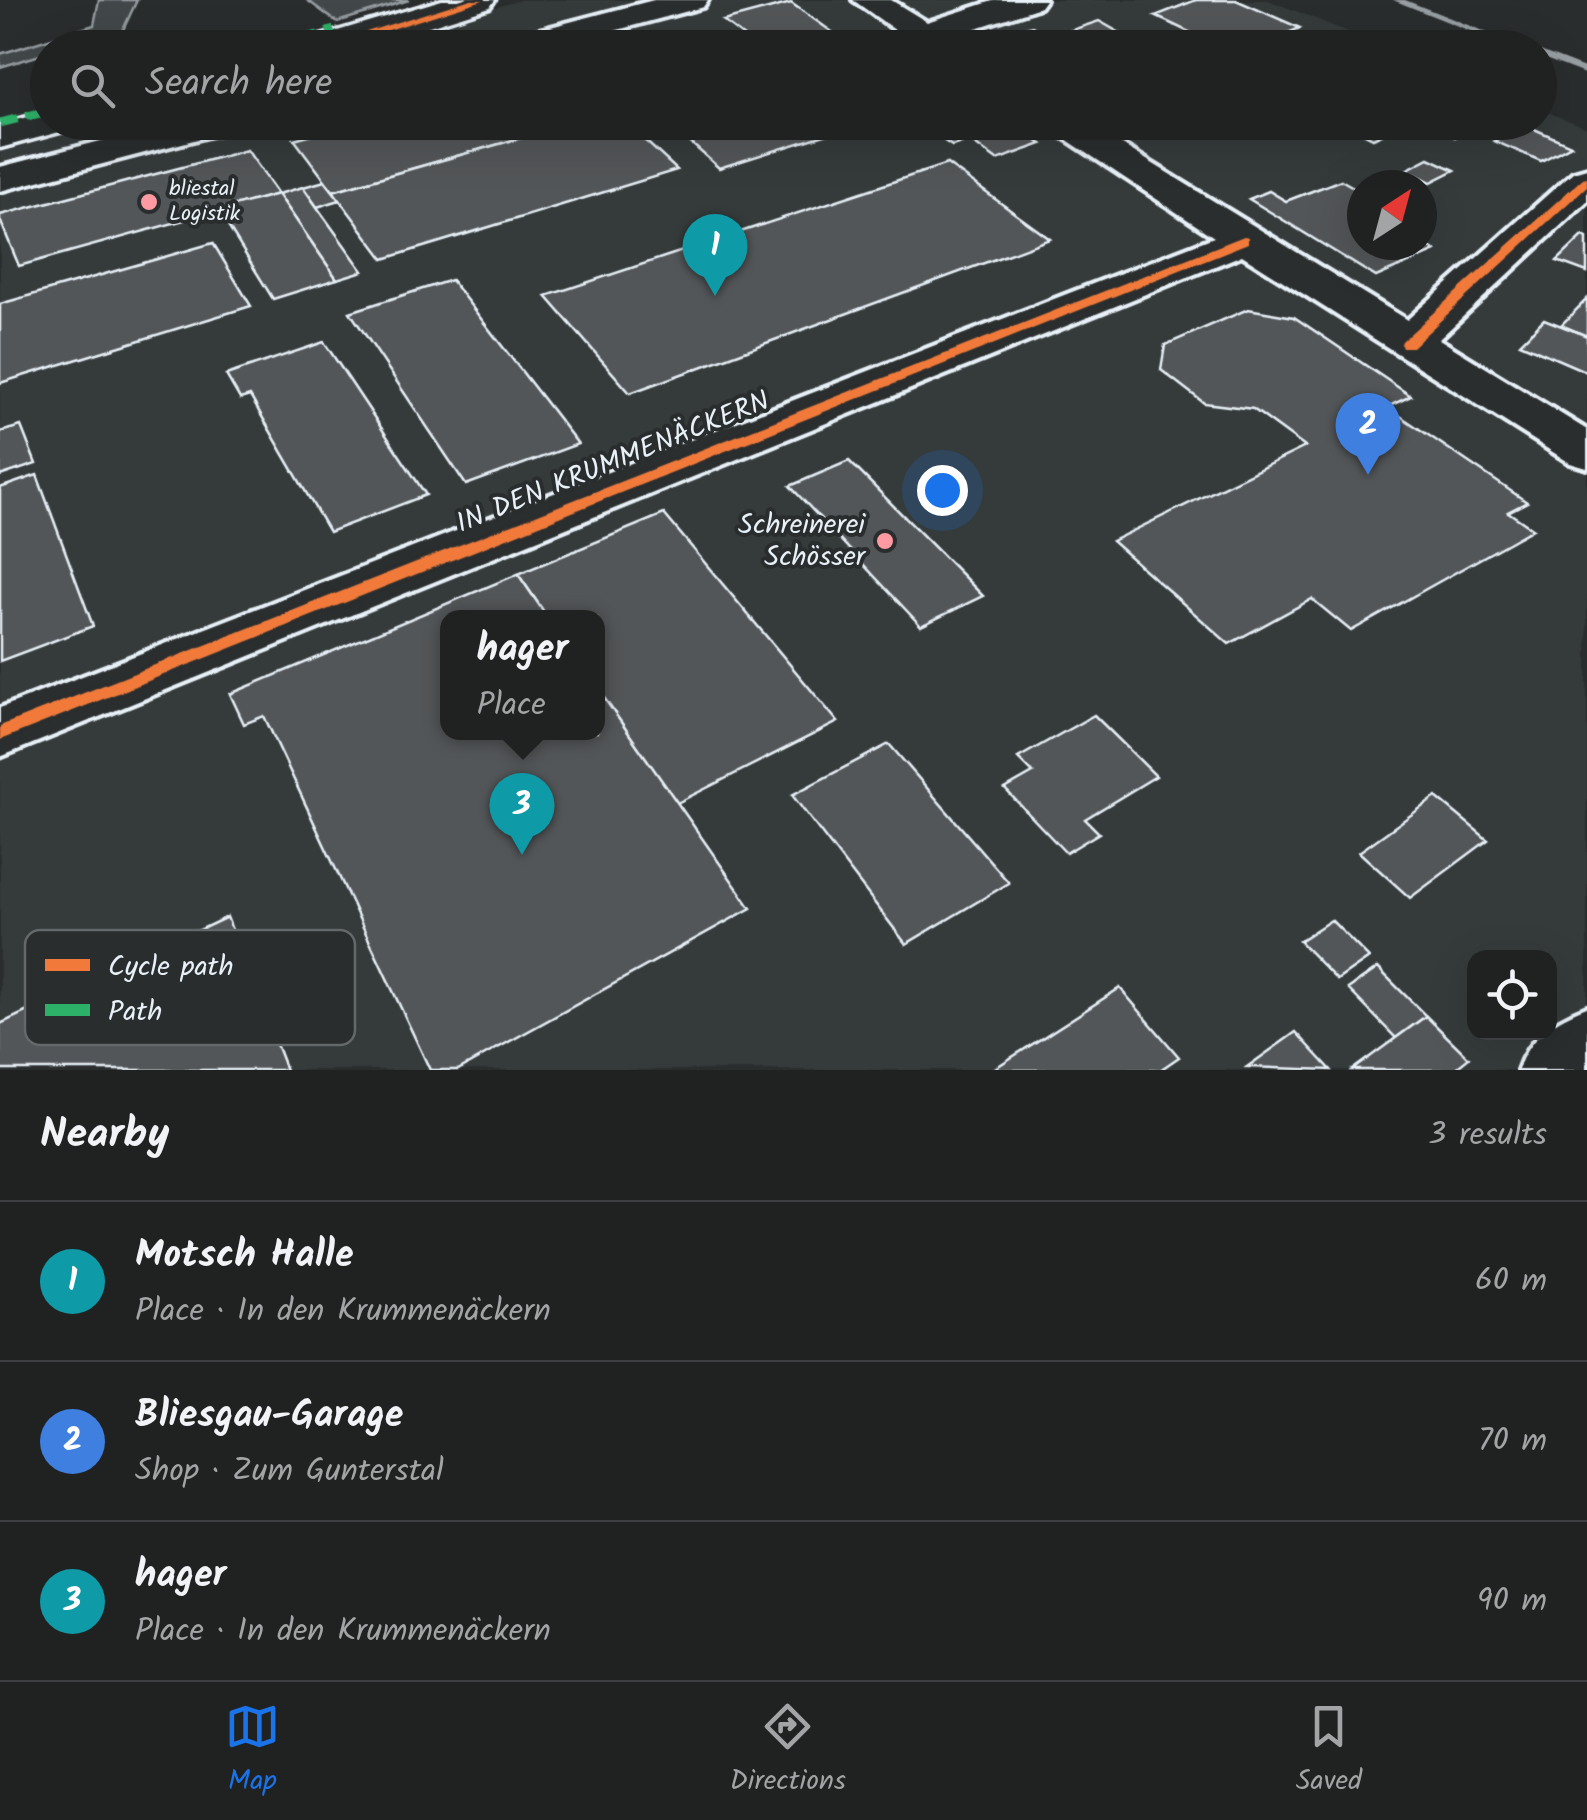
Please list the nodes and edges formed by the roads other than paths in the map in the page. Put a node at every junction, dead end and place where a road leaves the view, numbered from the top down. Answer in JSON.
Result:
{"nodes":[{"id":1,"x":478,"y":0,"type":"edge"},
{"id":2,"x":692,"y":0,"type":"edge"},
{"id":3,"x":869,"y":0,"type":"edge"},
{"id":4,"x":1029,"y":0,"type":"edge"},
{"id":5,"x":379,"y":30,"type":"edge"},
{"id":6,"x":578,"y":30,"type":"edge"},
{"id":7,"x":917,"y":30,"type":"edge"},
{"id":8,"x":959,"y":30,"type":"edge"},
{"id":9,"x":30,"y":128,"type":"edge"},
{"id":10,"x":0,"y":136,"type":"edge"},
{"id":11,"x":152,"y":140,"type":"edge"},
{"id":12,"x":1086,"y":140,"type":"edge"},
{"id":13,"x":0,"y":180,"type":"edge"},
{"id":14,"x":1587,"y":180,"type":"edge"},
{"id":15,"x":1244,"y":240,"type":"junction"},
{"id":16,"x":1408,"y":344,"type":"junction"},
{"id":17,"x":1587,"y":452,"type":"edge"},
{"id":18,"x":0,"y":732,"type":"edge"}],
"edges":[{"from":1,"to":5,"type":"main road"},
{"from":2,"to":6,"type":"street"},
{"from":3,"to":7,"type":"street"},
{"from":4,"to":8,"type":"street"},
{"from":9,"to":10,"type":"main road"},
{"from":11,"to":13,"type":"street"},
{"from":12,"to":15,"type":"street"},
{"from":14,"to":16,"type":"street"},
{"from":15,"to":16,"type":"street"},
{"from":15,"to":18,"type":"street","name":"IN DEN KRUMMENÄCKERN"},
{"from":16,"to":17,"type":"street"}]}
